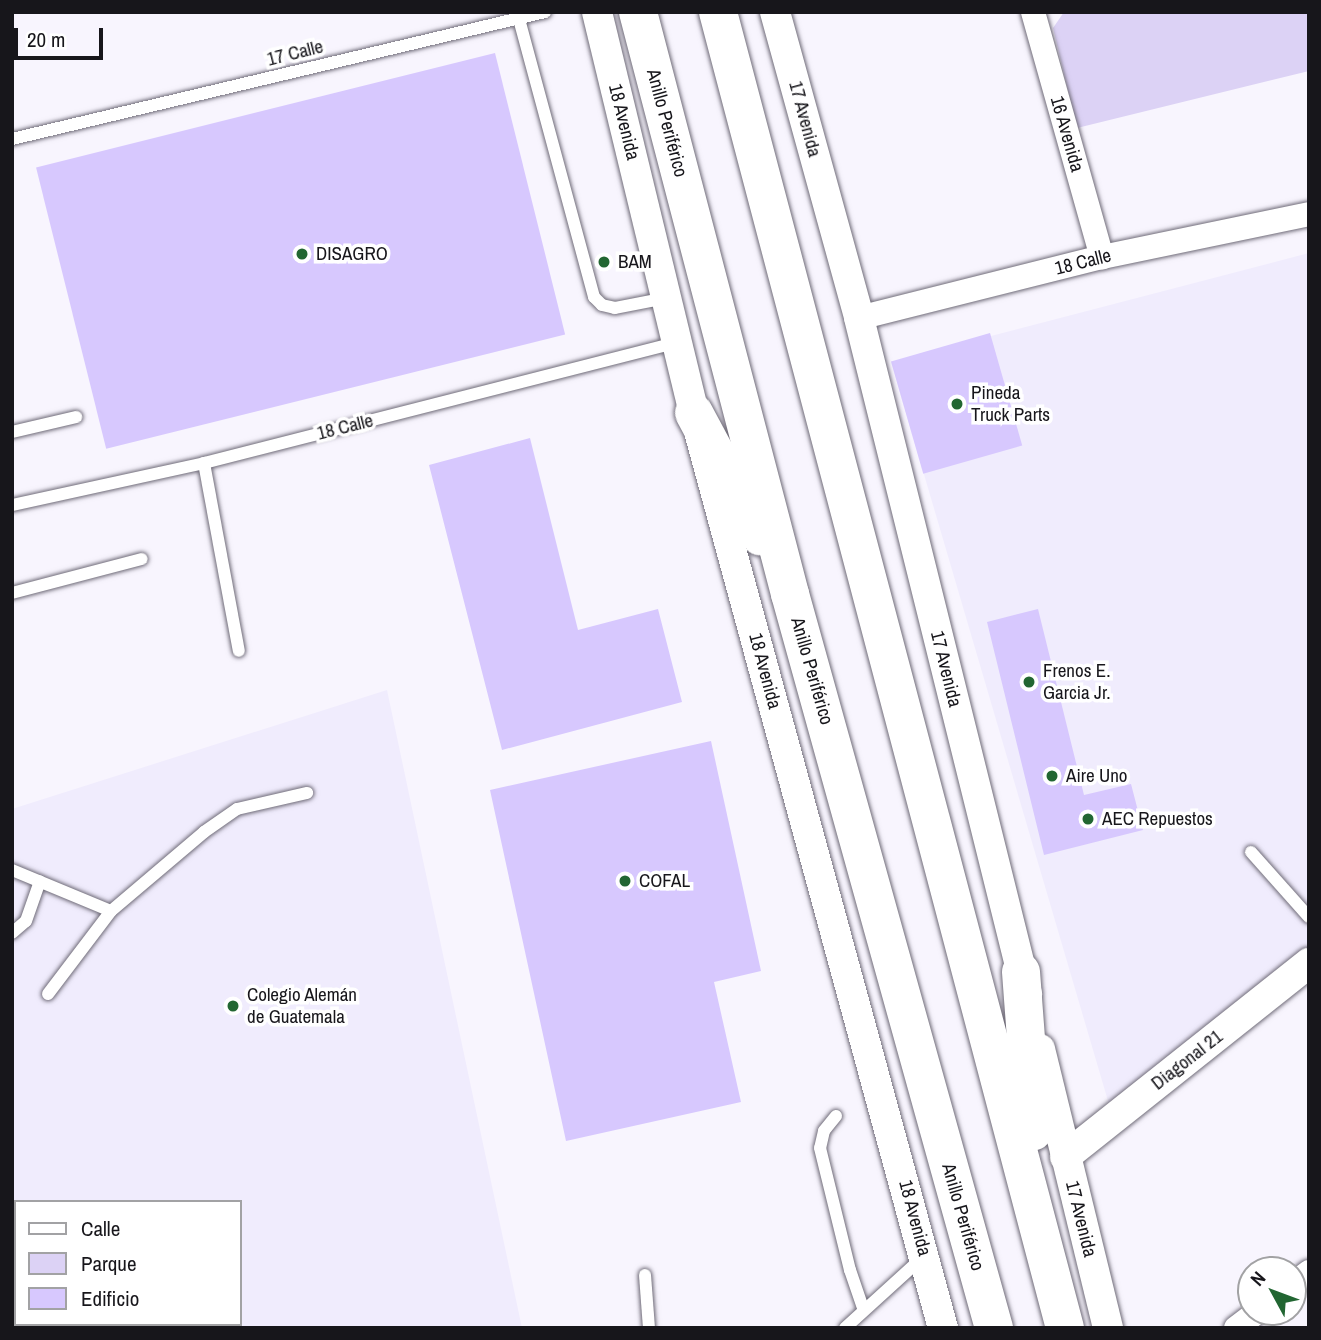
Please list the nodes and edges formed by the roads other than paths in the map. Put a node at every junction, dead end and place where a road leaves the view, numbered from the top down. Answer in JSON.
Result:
{"nodes":[{"id":1,"x":545,"y":12,"type":"edge"},
{"id":2,"x":597,"y":12,"type":"edge"},
{"id":3,"x":638,"y":12,"type":"edge"},
{"id":4,"x":718,"y":12,"type":"edge"},
{"id":5,"x":775,"y":12,"type":"edge"},
{"id":6,"x":1033,"y":12,"type":"edge"},
{"id":7,"x":519,"y":19,"type":"junction"},
{"id":8,"x":12,"y":139,"type":"edge"},
{"id":9,"x":1309,"y":214,"type":"edge"},
{"id":10,"x":1102,"y":257,"type":"junction"},
{"id":11,"x":666,"y":298,"type":"junction"},
{"id":12,"x":859,"y":318,"type":"junction"},
{"id":13,"x":677,"y":342,"type":"junction"},
{"id":14,"x":694,"y":413,"type":"junction"},
{"id":15,"x":76,"y":417,"type":"dead end"},
{"id":16,"x":12,"y":432,"type":"edge"},
{"id":17,"x":204,"y":463,"type":"junction"},
{"id":18,"x":12,"y":505,"type":"edge"},
{"id":19,"x":142,"y":559,"type":"dead end"},
{"id":20,"x":12,"y":593,"type":"edge"},
{"id":21,"x":790,"y":594,"type":"junction"},
{"id":22,"x":239,"y":652,"type":"dead end"},
{"id":23,"x":307,"y":793,"type":"dead end"},
{"id":24,"x":1251,"y":852,"type":"dead end"},
{"id":25,"x":12,"y":870,"type":"edge"},
{"id":26,"x":40,"y":881,"type":"junction"},
{"id":27,"x":111,"y":911,"type":"junction"},
{"id":28,"x":1309,"y":917,"type":"edge"},
{"id":29,"x":12,"y":933,"type":"edge"},
{"id":30,"x":1309,"y":963,"type":"edge"},
{"id":31,"x":1021,"y":972,"type":"junction"},
{"id":32,"x":48,"y":994,"type":"dead end"},
{"id":33,"x":836,"y":1116,"type":"dead end"},
{"id":34,"x":1065,"y":1157,"type":"junction"},
{"id":35,"x":1040,"y":1225,"type":"junction"},
{"id":36,"x":925,"y":1256,"type":"junction"},
{"id":37,"x":645,"y":1275,"type":"dead end"},
{"id":38,"x":863,"y":1308,"type":"junction"},
{"id":39,"x":649,"y":1328,"type":"edge"},
{"id":40,"x":845,"y":1328,"type":"edge"},
{"id":41,"x":943,"y":1328,"type":"edge"},
{"id":42,"x":994,"y":1328,"type":"edge"},
{"id":43,"x":1065,"y":1328,"type":"edge"},
{"id":44,"x":1108,"y":1328,"type":"edge"}],
"edges":[{"from":1,"to":7,"type":"lane","name":"17 Calle"},
{"from":2,"to":11,"type":"street","name":"18 Avenida"},
{"from":3,"to":21,"type":"highway","name":"Anillo Periférico"},
{"from":4,"to":35,"type":"highway"},
{"from":5,"to":12,"type":"street","name":"17 Avenida"},
{"from":6,"to":10,"type":"street","name":"16 Avenida"},
{"from":7,"to":8,"type":"lane","name":"17 Calle"},
{"from":7,"to":11,"type":"lane"},
{"from":9,"to":10,"type":"street","name":"18 Calle"},
{"from":10,"to":12,"type":"street","name":"18 Calle"},
{"from":11,"to":13,"type":"street","name":"18 Avenida"},
{"from":12,"to":31,"type":"street","name":"17 Avenida"},
{"from":13,"to":14,"type":"street","name":"18 Avenida"},
{"from":13,"to":17,"type":"lane","name":"18 Calle"},
{"from":14,"to":21,"type":"highway"},
{"from":14,"to":36,"type":"street","name":"18 Avenida"},
{"from":15,"to":16,"type":"lane"},
{"from":17,"to":18,"type":"lane","name":"18 Calle"},
{"from":17,"to":22,"type":"lane"},
{"from":19,"to":20,"type":"lane"},
{"from":21,"to":42,"type":"highway","name":"Anillo Periférico"},
{"from":23,"to":27,"type":"lane"},
{"from":24,"to":28,"type":"lane"},
{"from":25,"to":26,"type":"lane"},
{"from":26,"to":27,"type":"lane"},
{"from":26,"to":29,"type":"lane"},
{"from":27,"to":32,"type":"lane"},
{"from":30,"to":34,"type":"street","name":"Diagonal 21"},
{"from":31,"to":34,"type":"street","name":"17 Avenida"},
{"from":31,"to":35,"type":"highway"},
{"from":33,"to":38,"type":"lane"},
{"from":34,"to":44,"type":"street","name":"17 Avenida"},
{"from":35,"to":43,"type":"highway"},
{"from":36,"to":38,"type":"lane"},
{"from":36,"to":41,"type":"street","name":"18 Avenida"},
{"from":37,"to":39,"type":"lane"},
{"from":38,"to":40,"type":"lane"}]}
